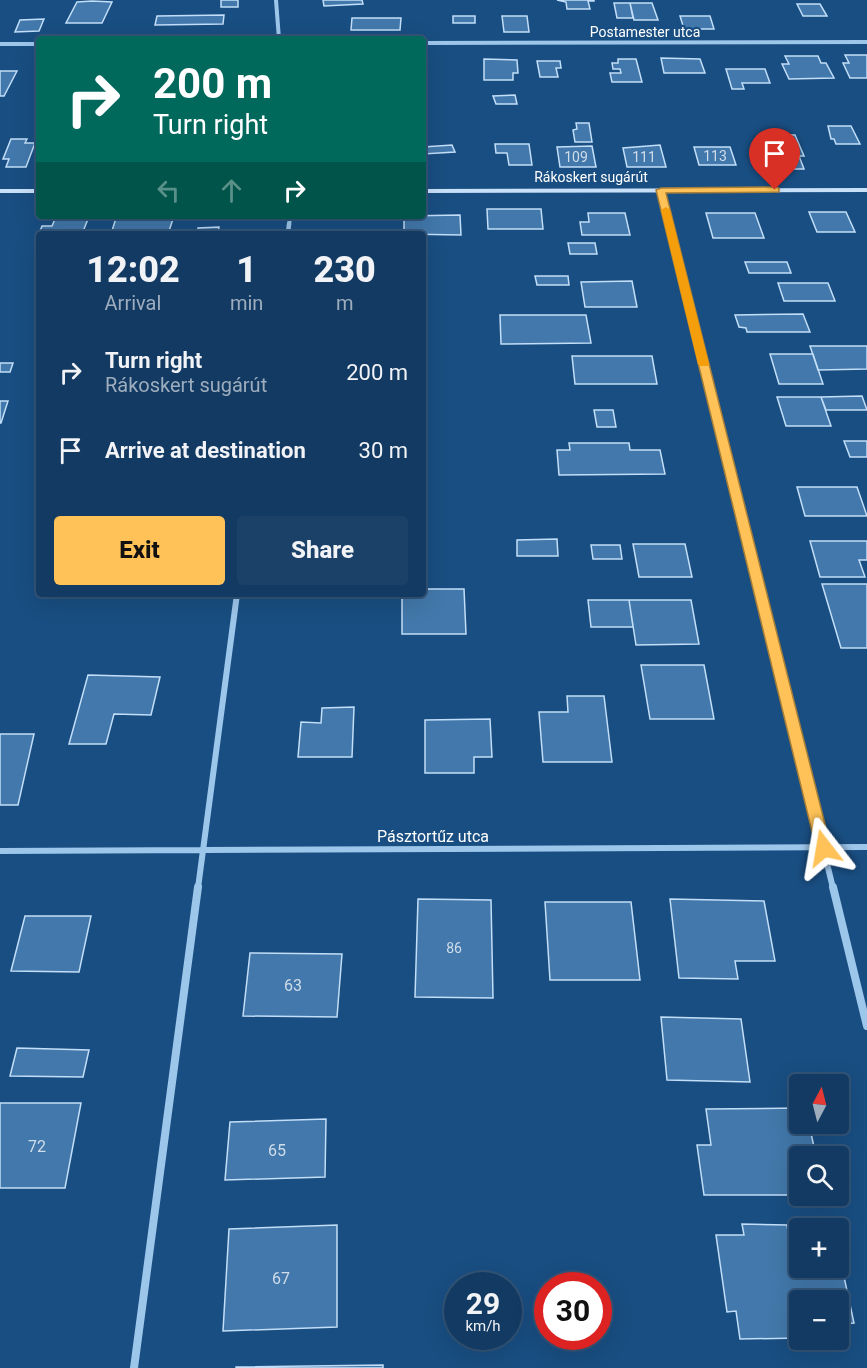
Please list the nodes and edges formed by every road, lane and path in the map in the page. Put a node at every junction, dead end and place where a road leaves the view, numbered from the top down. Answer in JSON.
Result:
{"nodes":[{"id":1,"x":276,"y":0,"type":"edge"},
{"id":2,"x":279,"y":36,"type":"edge"},
{"id":3,"x":867,"y":42,"type":"edge"},
{"id":4,"x":426,"y":43,"type":"edge"},
{"id":5,"x":0,"y":44,"type":"edge"},
{"id":6,"x":36,"y":44,"type":"edge"},
{"id":7,"x":426,"y":190,"type":"edge"},
{"id":8,"x":661,"y":190,"type":"junction"},
{"id":9,"x":867,"y":190,"type":"edge"},
{"id":10,"x":0,"y":191,"type":"edge"},
{"id":11,"x":36,"y":191,"type":"edge"},
{"id":12,"x":237,"y":597,"type":"edge"},
{"id":13,"x":867,"y":847,"type":"edge"},
{"id":14,"x":824,"y":848,"type":"junction"},
{"id":15,"x":0,"y":851,"type":"edge"},
{"id":16,"x":201,"y":851,"type":"junction"},
{"id":17,"x":867,"y":1026,"type":"edge"},
{"id":18,"x":134,"y":1368,"type":"edge"}],
"edges":[{"from":1,"to":2,"type":"street"},
{"from":3,"to":4,"type":"street","name":"Postamester utca"},
{"from":5,"to":6,"type":"street"},
{"from":7,"to":8,"type":"street","name":"Rákoskert sugárút"},
{"from":8,"to":9,"type":"street","name":"Rákoskert sugárút"},
{"from":8,"to":14,"type":"street"},
{"from":10,"to":11,"type":"street"},
{"from":12,"to":16,"type":"street"},
{"from":13,"to":14,"type":"street","name":"Pásztortűz utca"},
{"from":14,"to":16,"type":"street","name":"Pásztortűz utca"},
{"from":14,"to":17,"type":"street"},
{"from":15,"to":16,"type":"street","name":"Pásztortűz utca"},
{"from":16,"to":18,"type":"street"}]}
